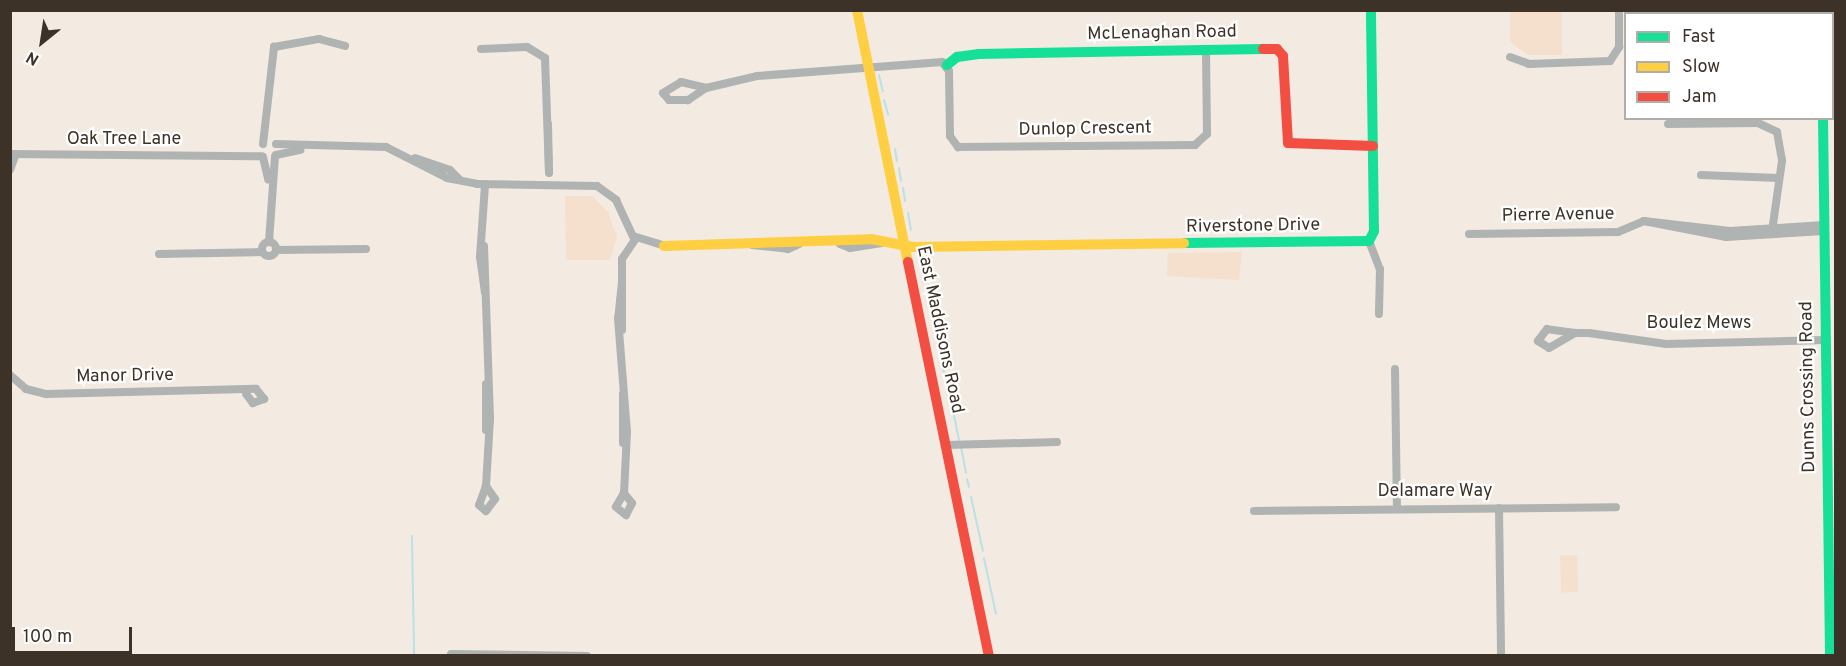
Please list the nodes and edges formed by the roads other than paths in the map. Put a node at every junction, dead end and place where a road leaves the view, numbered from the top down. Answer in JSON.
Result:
{"nodes":[{"id":1,"x":857,"y":10,"type":"edge"},
{"id":2,"x":1371,"y":10,"type":"edge"},
{"id":3,"x":1619,"y":10,"type":"edge"},
{"id":4,"x":345,"y":46,"type":"dead end"},
{"id":5,"x":481,"y":49,"type":"dead end"},
{"id":6,"x":1206,"y":49,"type":"junction"},
{"id":7,"x":1510,"y":57,"type":"dead end"},
{"id":8,"x":868,"y":64,"type":"junction"},
{"id":9,"x":947,"y":65,"type":"junction"},
{"id":10,"x":706,"y":88,"type":"dead end"},
{"id":11,"x":268,"y":107,"type":"junction"},
{"id":12,"x":1823,"y":120,"type":"edge"},
{"id":13,"x":1668,"y":124,"type":"dead end"},
{"id":14,"x":262,"y":144,"type":"junction"},
{"id":15,"x":275,"y":144,"type":"junction"},
{"id":16,"x":1373,"y":146,"type":"junction"},
{"id":17,"x":312,"y":147,"type":"junction"},
{"id":18,"x":239,"y":153,"type":"junction"},
{"id":19,"x":13,"y":155,"type":"edge"},
{"id":20,"x":276,"y":156,"type":"junction"},
{"id":21,"x":263,"y":157,"type":"junction"},
{"id":22,"x":10,"y":170,"type":"edge"},
{"id":23,"x":1701,"y":175,"type":"dead end"},
{"id":24,"x":1778,"y":178,"type":"junction"},
{"id":25,"x":485,"y":185,"type":"junction"},
{"id":26,"x":549,"y":185,"type":"junction"},
{"id":27,"x":270,"y":194,"type":"junction"},
{"id":28,"x":1824,"y":228,"type":"junction"},
{"id":29,"x":1772,"y":230,"type":"junction"},
{"id":30,"x":1469,"y":234,"type":"dead end"},
{"id":31,"x":636,"y":238,"type":"junction"},
{"id":32,"x":1369,"y":241,"type":"junction"},
{"id":33,"x":269,"y":242,"type":"junction"},
{"id":34,"x":905,"y":245,"type":"junction"},
{"id":35,"x":663,"y":246,"type":"joint"},
{"id":36,"x":366,"y":249,"type":"dead end"},
{"id":37,"x":276,"y":250,"type":"junction"},
{"id":38,"x":262,"y":252,"type":"junction"},
{"id":39,"x":159,"y":254,"type":"dead end"},
{"id":40,"x":1379,"y":314,"type":"dead end"},
{"id":41,"x":1575,"y":333,"type":"dead end"},
{"id":42,"x":1825,"y":340,"type":"junction"},
{"id":43,"x":1395,"y":369,"type":"dead end"},
{"id":44,"x":10,"y":375,"type":"edge"},
{"id":45,"x":246,"y":394,"type":"dead end"},
{"id":46,"x":1057,"y":442,"type":"dead end"},
{"id":47,"x":946,"y":445,"type":"junction"},
{"id":48,"x":486,"y":486,"type":"dead end"},
{"id":49,"x":624,"y":493,"type":"dead end"},
{"id":50,"x":1616,"y":507,"type":"dead end"},
{"id":51,"x":1397,"y":508,"type":"junction"},
{"id":52,"x":1499,"y":508,"type":"junction"},
{"id":53,"x":1254,"y":511,"type":"dead end"},
{"id":54,"x":451,"y":654,"type":"edge"},
{"id":55,"x":587,"y":656,"type":"edge"},
{"id":56,"x":989,"y":656,"type":"edge"},
{"id":57,"x":1501,"y":656,"type":"edge"},
{"id":58,"x":1830,"y":656,"type":"edge"}],
"edges":[{"from":1,"to":8,"type":"street","name":"East Maddisons Road"},
{"from":2,"to":16,"type":"street"},
{"from":3,"to":7,"type":"street"},
{"from":4,"to":11,"type":"street"},
{"from":5,"to":26,"type":"street"},
{"from":6,"to":9,"type":"street","name":"McLenaghan Road"},
{"from":6,"to":9,"type":"street","name":"Dunlop Crescent"},
{"from":6,"to":16,"type":"street","name":"McLenaghan Road"},
{"from":8,"to":9,"type":"street","name":"McLenaghan Road"},
{"from":8,"to":10,"type":"street","name":"McLenaghan Road"},
{"from":8,"to":34,"type":"street","name":"East Maddisons Road"},
{"from":11,"to":14,"type":"street"},
{"from":11,"to":15,"type":"street"},
{"from":12,"to":28,"type":"street","name":"Dunns Crossing Road"},
{"from":13,"to":24,"type":"street"},
{"from":14,"to":15,"type":"street","name":"Oak Tree Lane"},
{"from":14,"to":18,"type":"street","name":"Oak Tree Lane"},
{"from":14,"to":21,"type":"street"},
{"from":15,"to":17,"type":"street"},
{"from":15,"to":20,"type":"street"},
{"from":16,"to":32,"type":"street"},
{"from":17,"to":20,"type":"street"},
{"from":17,"to":25,"type":"street"},
{"from":18,"to":19,"type":"street","name":"Oak Tree Lane"},
{"from":18,"to":21,"type":"street","name":"Oak Tree Lane"},
{"from":19,"to":22,"type":"street"},
{"from":20,"to":21,"type":"street","name":"Oak Tree Lane"},
{"from":20,"to":27,"type":"street"},
{"from":21,"to":27,"type":"street"},
{"from":23,"to":24,"type":"street"},
{"from":24,"to":29,"type":"street"},
{"from":25,"to":26,"type":"street"},
{"from":25,"to":48,"type":"street"},
{"from":26,"to":31,"type":"street"},
{"from":27,"to":33,"type":"street"},
{"from":28,"to":29,"type":"street","name":"Pierre Avenue"},
{"from":28,"to":42,"type":"street","name":"Dunns Crossing Road"},
{"from":29,"to":30,"type":"street","name":"Pierre Avenue"},
{"from":31,"to":35,"type":"street"},
{"from":31,"to":49,"type":"street"},
{"from":32,"to":34,"type":"street","name":"Riverstone Drive"},
{"from":32,"to":40,"type":"street"},
{"from":33,"to":37,"type":"street"},
{"from":33,"to":38,"type":"street"},
{"from":34,"to":35,"type":"street"},
{"from":34,"to":47,"type":"street","name":"East Maddisons Road"},
{"from":36,"to":37,"type":"street"},
{"from":37,"to":38,"type":"street"},
{"from":38,"to":39,"type":"street"},
{"from":41,"to":42,"type":"street","name":"Boulez Mews"},
{"from":42,"to":58,"type":"street","name":"Dunns Crossing Road"},
{"from":43,"to":51,"type":"street"},
{"from":44,"to":45,"type":"street","name":"Manor Drive"},
{"from":46,"to":47,"type":"street"},
{"from":47,"to":56,"type":"street","name":"East Maddisons Road"},
{"from":50,"to":52,"type":"street","name":"Delamare Way"},
{"from":51,"to":52,"type":"street","name":"Delamare Way"},
{"from":51,"to":53,"type":"street","name":"Delamare Way"},
{"from":52,"to":57,"type":"street"},
{"from":54,"to":55,"type":"street"}]}
